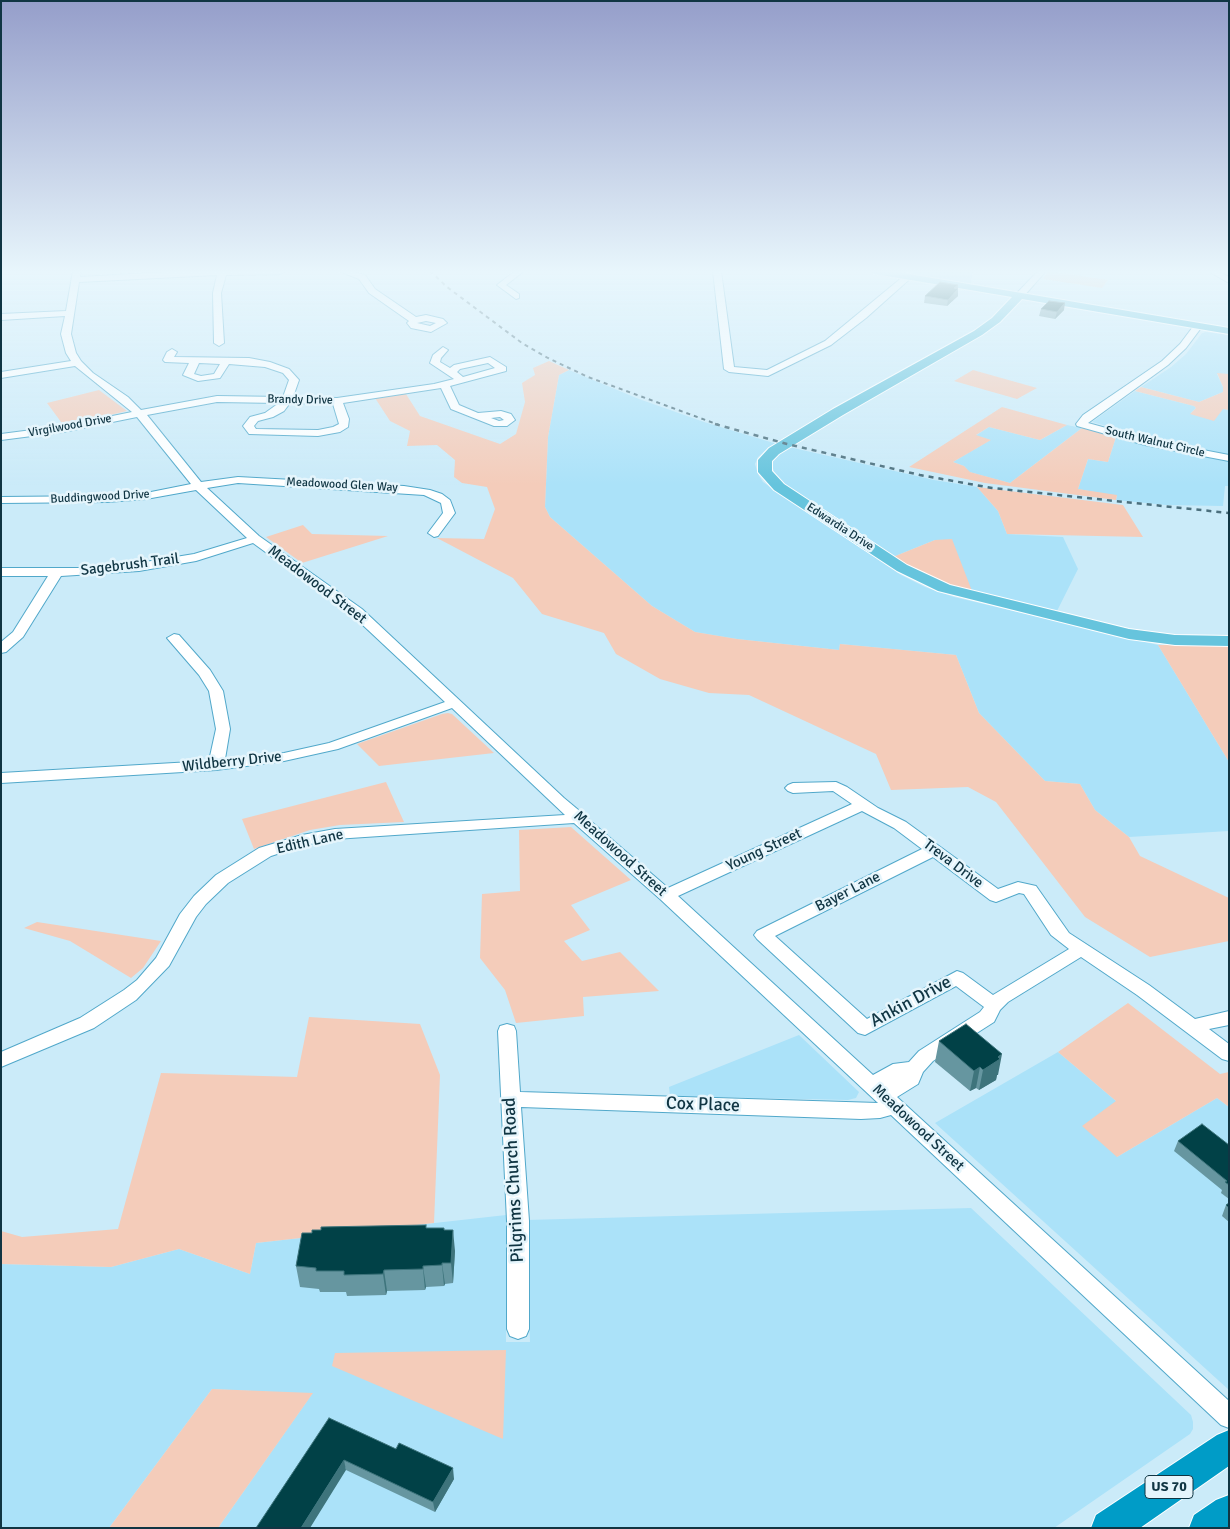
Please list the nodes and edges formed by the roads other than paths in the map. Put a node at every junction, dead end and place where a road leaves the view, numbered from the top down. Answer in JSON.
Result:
{"nodes":[{"id":1,"x":67,"y":342,"type":"edge"},
{"id":2,"x":726,"y":342,"type":"edge"},
{"id":3,"x":829,"y":342,"type":"edge"},
{"id":4,"x":961,"y":342,"type":"edge"},
{"id":5,"x":1186,"y":342,"type":"edge"},
{"id":6,"x":443,"y":350,"type":"dead end"},
{"id":7,"x":172,"y":352,"type":"dead end"},
{"id":8,"x":194,"y":360,"type":"junction"},
{"id":9,"x":226,"y":361,"type":"junction"},
{"id":10,"x":77,"y":363,"type":"junction"},
{"id":11,"x":451,"y":372,"type":"junction"},
{"id":12,"x":1,"y":375,"type":"edge"},
{"id":13,"x":461,"y":379,"type":"junction"},
{"id":14,"x":444,"y":384,"type":"junction"},
{"id":15,"x":287,"y":400,"type":"junction"},
{"id":16,"x":337,"y":401,"type":"junction"},
{"id":17,"x":139,"y":413,"type":"junction"},
{"id":18,"x":476,"y":416,"type":"dead end"},
{"id":19,"x":1,"y":437,"type":"edge"},
{"id":20,"x":1229,"y":458,"type":"edge"},
{"id":21,"x":198,"y":486,"type":"junction"},
{"id":22,"x":1,"y":500,"type":"edge"},
{"id":23,"x":434,"y":533,"type":"dead end"},
{"id":24,"x":255,"y":539,"type":"junction"},
{"id":25,"x":1,"y":572,"type":"edge"},
{"id":26,"x":56,"y":572,"type":"junction"},
{"id":27,"x":174,"y":638,"type":"dead end"},
{"id":28,"x":1229,"y":641,"type":"edge"},
{"id":29,"x":1,"y":649,"type":"edge"},
{"id":30,"x":454,"y":703,"type":"junction"},
{"id":31,"x":216,"y":765,"type":"junction"},
{"id":32,"x":1,"y":778,"type":"edge"},
{"id":33,"x":793,"y":788,"type":"dead end"},
{"id":34,"x":862,"y":805,"type":"junction"},
{"id":35,"x":580,"y":817,"type":"junction"},
{"id":36,"x":934,"y":850,"type":"junction"},
{"id":37,"x":666,"y":896,"type":"junction"},
{"id":38,"x":763,"y":935,"type":"joint"},
{"id":39,"x":1082,"y":949,"type":"junction"},
{"id":40,"x":994,"y":1005,"type":"junction"},
{"id":41,"x":1229,"y":1018,"type":"edge"},
{"id":42,"x":1192,"y":1026,"type":"junction"},
{"id":43,"x":507,"y":1031,"type":"dead end"},
{"id":44,"x":1229,"y":1054,"type":"edge"},
{"id":45,"x":1,"y":1060,"type":"edge"},
{"id":46,"x":883,"y":1096,"type":"junction"},
{"id":47,"x":510,"y":1100,"type":"junction"},
{"id":48,"x":518,"y":1329,"type":"dead end"},
{"id":49,"x":1229,"y":1417,"type":"edge"},
{"id":50,"x":1229,"y":1446,"type":"edge"},
{"id":51,"x":1229,"y":1512,"type":"edge"},
{"id":52,"x":1109,"y":1528,"type":"edge"},
{"id":53,"x":1207,"y":1528,"type":"edge"}],
"edges":[{"from":1,"to":10,"type":"street","name":"Meadowood Street"},
{"from":2,"to":3,"type":"street"},
{"from":4,"to":28,"type":"main road","name":"Edwardia Drive"},
{"from":5,"to":20,"type":"street","name":"South Walnut Circle"},
{"from":6,"to":11,"type":"street"},
{"from":7,"to":8,"type":"street"},
{"from":8,"to":9,"type":"street"},
{"from":8,"to":9,"type":"street"},
{"from":9,"to":15,"type":"street"},
{"from":10,"to":12,"type":"street"},
{"from":10,"to":17,"type":"street","name":"Meadowood Street"},
{"from":11,"to":13,"type":"street"},
{"from":11,"to":13,"type":"street","name":"Brandy Drive"},
{"from":13,"to":14,"type":"street","name":"Brandy Drive"},
{"from":14,"to":16,"type":"street","name":"Brandy Drive"},
{"from":14,"to":18,"type":"street"},
{"from":15,"to":16,"type":"street","name":"Brandy Drive"},
{"from":15,"to":16,"type":"street"},
{"from":15,"to":17,"type":"street","name":"Brandy Drive"},
{"from":17,"to":19,"type":"street","name":"Virgilwood Drive"},
{"from":17,"to":21,"type":"street","name":"Meadowood Street"},
{"from":21,"to":22,"type":"street","name":"Buddingwood Drive"},
{"from":21,"to":23,"type":"street","name":"Meadowood Glen Way"},
{"from":21,"to":24,"type":"street","name":"Meadowood Street"},
{"from":24,"to":26,"type":"street","name":"Sagebrush Trail"},
{"from":24,"to":30,"type":"street","name":"Meadowood Street"},
{"from":25,"to":26,"type":"street","name":"Sagebrush Trail"},
{"from":26,"to":29,"type":"street"},
{"from":27,"to":31,"type":"street"},
{"from":30,"to":31,"type":"street","name":"Wildberry Drive"},
{"from":30,"to":35,"type":"street","name":"Meadowood Street"},
{"from":31,"to":32,"type":"street","name":"Wildberry Drive"},
{"from":33,"to":34,"type":"street","name":"Treva Drive"},
{"from":34,"to":36,"type":"street","name":"Treva Drive"},
{"from":34,"to":37,"type":"street","name":"Young Street"},
{"from":35,"to":37,"type":"street","name":"Meadowood Street"},
{"from":35,"to":45,"type":"street","name":"Edith Lane"},
{"from":36,"to":38,"type":"street","name":"Bayer Lane"},
{"from":36,"to":39,"type":"street","name":"Treva Drive"},
{"from":37,"to":46,"type":"street","name":"Meadowood Street"},
{"from":38,"to":40,"type":"street","name":"Ankin Drive"},
{"from":39,"to":40,"type":"street","name":"Cox Place"},
{"from":39,"to":42,"type":"street","name":"Treva Drive"},
{"from":40,"to":46,"type":"street","name":"Cox Place"},
{"from":41,"to":42,"type":"street"},
{"from":42,"to":44,"type":"street","name":"Treva Drive"},
{"from":43,"to":47,"type":"street","name":"Pilgrims Church Road"},
{"from":46,"to":47,"type":"street","name":"Cox Place"},
{"from":46,"to":49,"type":"street","name":"Meadowood Street"},
{"from":47,"to":48,"type":"street","name":"Pilgrims Church Road"},
{"from":50,"to":52,"type":"highway","number":"US 70"},
{"from":51,"to":53,"type":"highway"}]}
